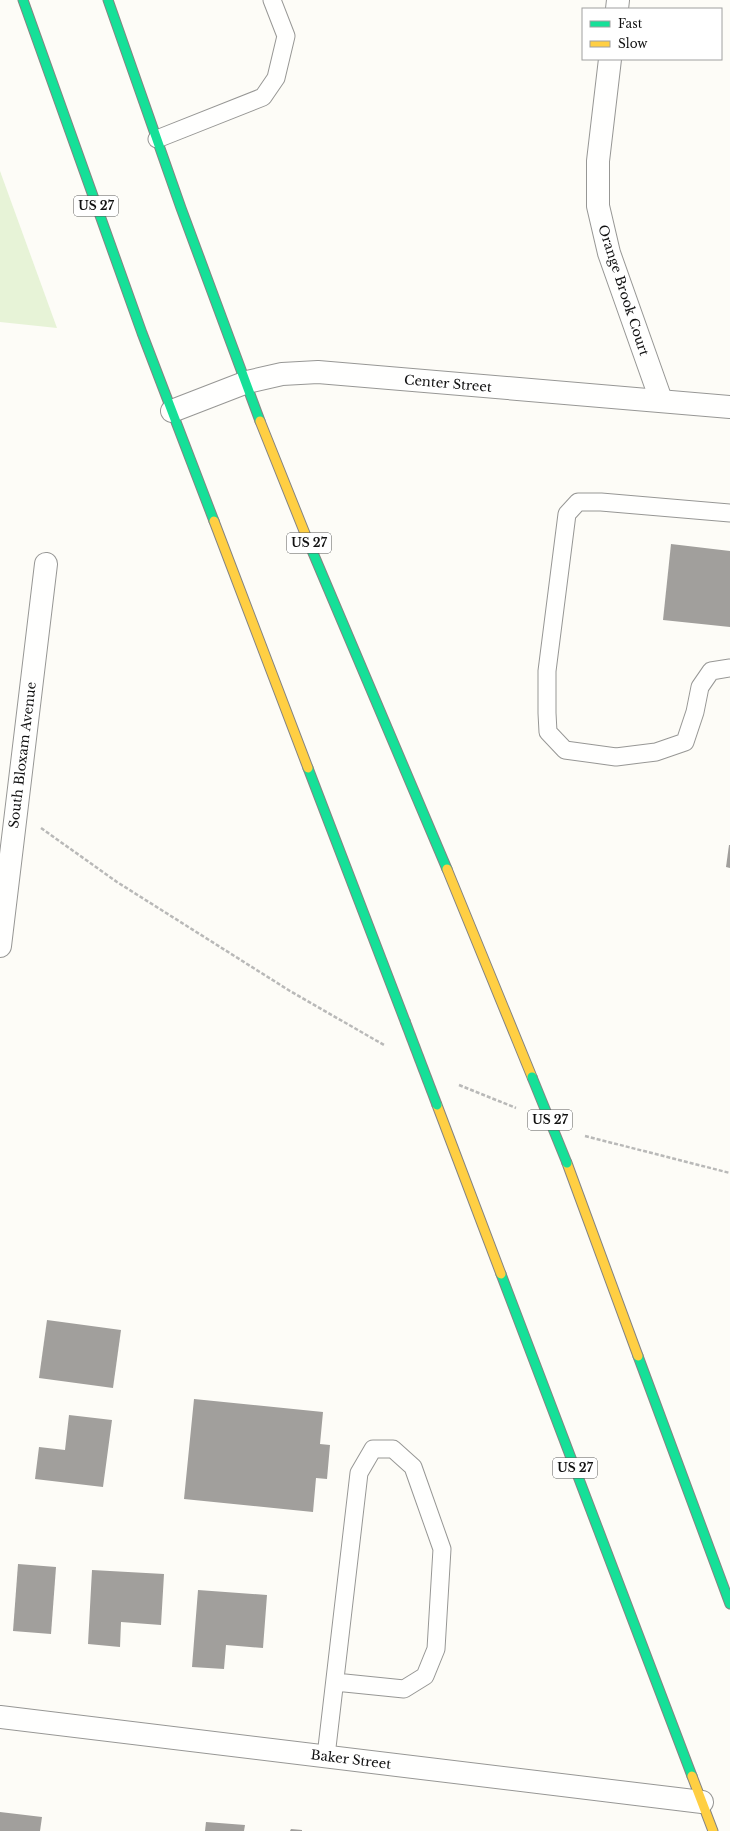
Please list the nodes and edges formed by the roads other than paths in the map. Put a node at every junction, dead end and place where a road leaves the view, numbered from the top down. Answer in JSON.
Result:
{"nodes":[{"id":1,"x":23,"y":0,"type":"edge"},
{"id":2,"x":108,"y":0,"type":"edge"},
{"id":3,"x":272,"y":0,"type":"edge"},
{"id":4,"x":610,"y":60,"type":"edge"},
{"id":5,"x":157,"y":140,"type":"junction"},
{"id":6,"x":247,"y":382,"type":"junction"},
{"id":7,"x":661,"y":400,"type":"junction"},
{"id":8,"x":730,"y":407,"type":"edge"},
{"id":9,"x":172,"y":411,"type":"junction"},
{"id":10,"x":730,"y":513,"type":"edge"},
{"id":11,"x":46,"y":564,"type":"dead end"},
{"id":12,"x":730,"y":668,"type":"edge"},
{"id":13,"x":0,"y":946,"type":"edge"},
{"id":14,"x":730,"y":1604,"type":"edge"},
{"id":15,"x":335,"y":1682,"type":"junction"},
{"id":16,"x":0,"y":1717,"type":"edge"},
{"id":17,"x":326,"y":1756,"type":"junction"},
{"id":18,"x":702,"y":1802,"type":"junction"},
{"id":19,"x":713,"y":1831,"type":"edge"}],
"edges":[{"from":1,"to":9,"type":"highway","number":"US 27"},
{"from":2,"to":5,"type":"highway","number":"US 27"},
{"from":3,"to":5,"type":"lane"},
{"from":4,"to":7,"type":"street","name":"Orange Brook Court"},
{"from":5,"to":6,"type":"highway","number":"US 27"},
{"from":6,"to":7,"type":"street","name":"Center Street"},
{"from":6,"to":9,"type":"street","name":"Center Street"},
{"from":6,"to":14,"type":"highway","number":"US 27","bridge":true},
{"from":7,"to":8,"type":"street","name":"Center Street"},
{"from":9,"to":18,"type":"highway","number":"US 27","bridge":true},
{"from":10,"to":12,"type":"lane"},
{"from":11,"to":13,"type":"street","name":"South Bloxam Avenue"},
{"from":15,"to":15,"type":"lane"},
{"from":15,"to":17,"type":"lane"},
{"from":16,"to":17,"type":"street","name":"Baker Street"},
{"from":17,"to":18,"type":"street","name":"Baker Street"},
{"from":18,"to":19,"type":"highway","number":"US 27"}]}
